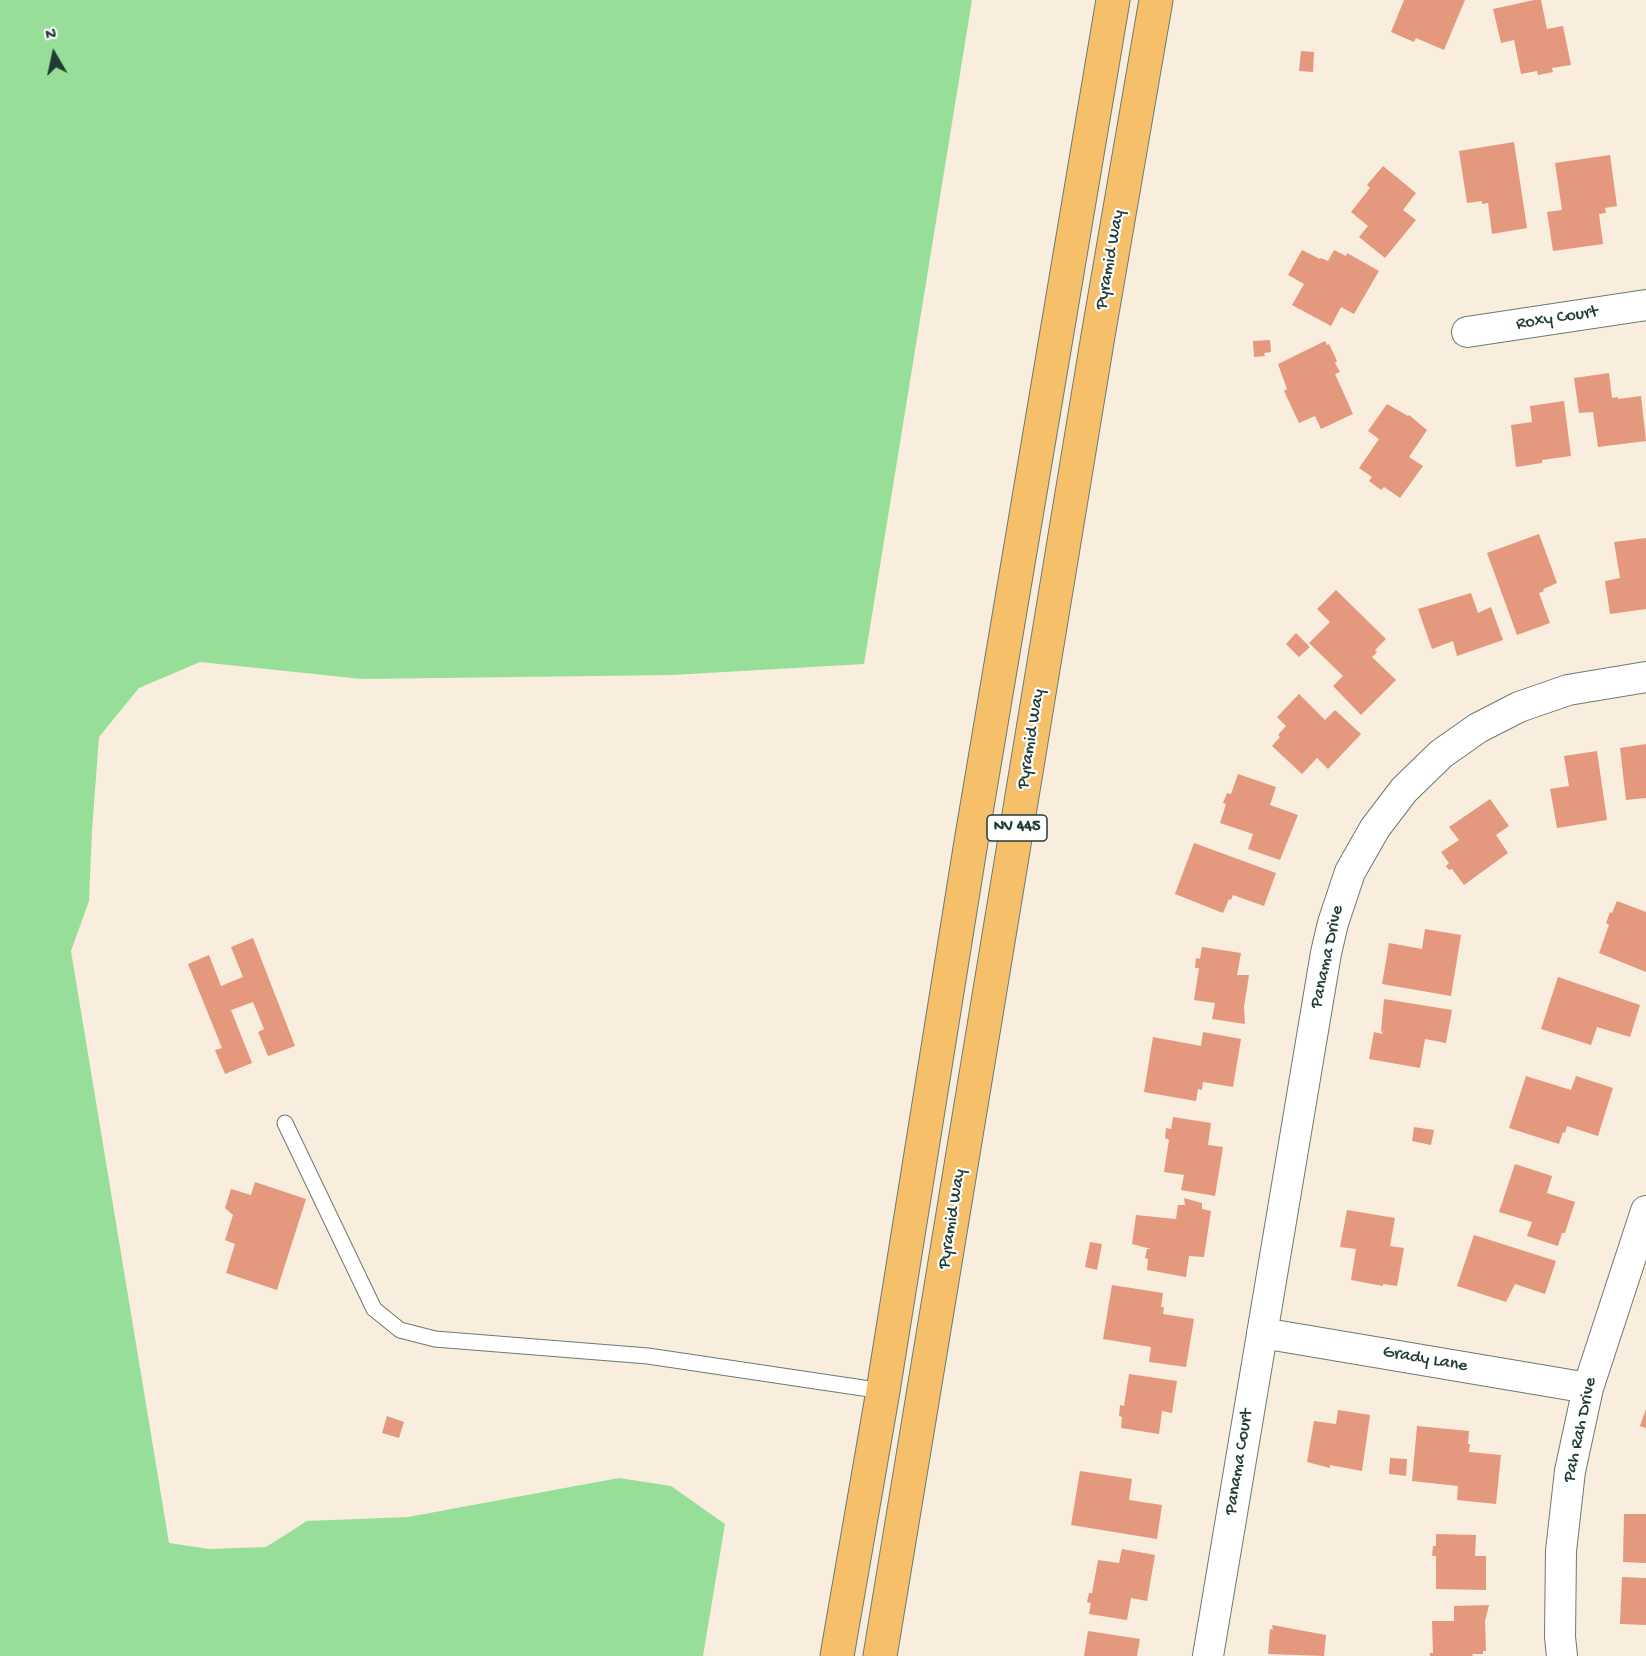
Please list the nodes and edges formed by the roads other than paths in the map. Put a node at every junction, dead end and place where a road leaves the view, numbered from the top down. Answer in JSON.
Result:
{"nodes":[{"id":1,"x":1113,"y":0,"type":"edge"},
{"id":2,"x":1156,"y":0,"type":"edge"},
{"id":3,"x":1646,"y":305,"type":"edge"},
{"id":4,"x":1467,"y":332,"type":"dead end"},
{"id":5,"x":1646,"y":677,"type":"edge"},
{"id":6,"x":285,"y":1123,"type":"dead end"},
{"id":7,"x":1646,"y":1211,"type":"edge"},
{"id":8,"x":1272,"y":1268,"type":"joint"},
{"id":9,"x":1262,"y":1333,"type":"junction"},
{"id":10,"x":1588,"y":1388,"type":"junction"},
{"id":11,"x":883,"y":1391,"type":"junction"},
{"id":12,"x":837,"y":1656,"type":"edge"},
{"id":13,"x":880,"y":1656,"type":"edge"},
{"id":14,"x":1208,"y":1656,"type":"edge"},
{"id":15,"x":1562,"y":1656,"type":"edge"}],
"edges":[{"from":1,"to":11,"type":"main road","number":"NV 445"},
{"from":2,"to":13,"type":"main road","name":"Pyramid Way","number":"NV 445"},
{"from":3,"to":4,"type":"street","name":"Roxy Court"},
{"from":5,"to":8,"type":"street","name":"Panama Drive"},
{"from":6,"to":11,"type":"lane"},
{"from":7,"to":10,"type":"street","name":"Pah Rah Drive"},
{"from":8,"to":9,"type":"street","name":"Panama Court"},
{"from":9,"to":10,"type":"street","name":"Grady Lane"},
{"from":9,"to":14,"type":"street","name":"Panama Court"},
{"from":10,"to":15,"type":"street","name":"Pah Rah Drive"},
{"from":11,"to":12,"type":"main road","number":"NV 445"}]}
